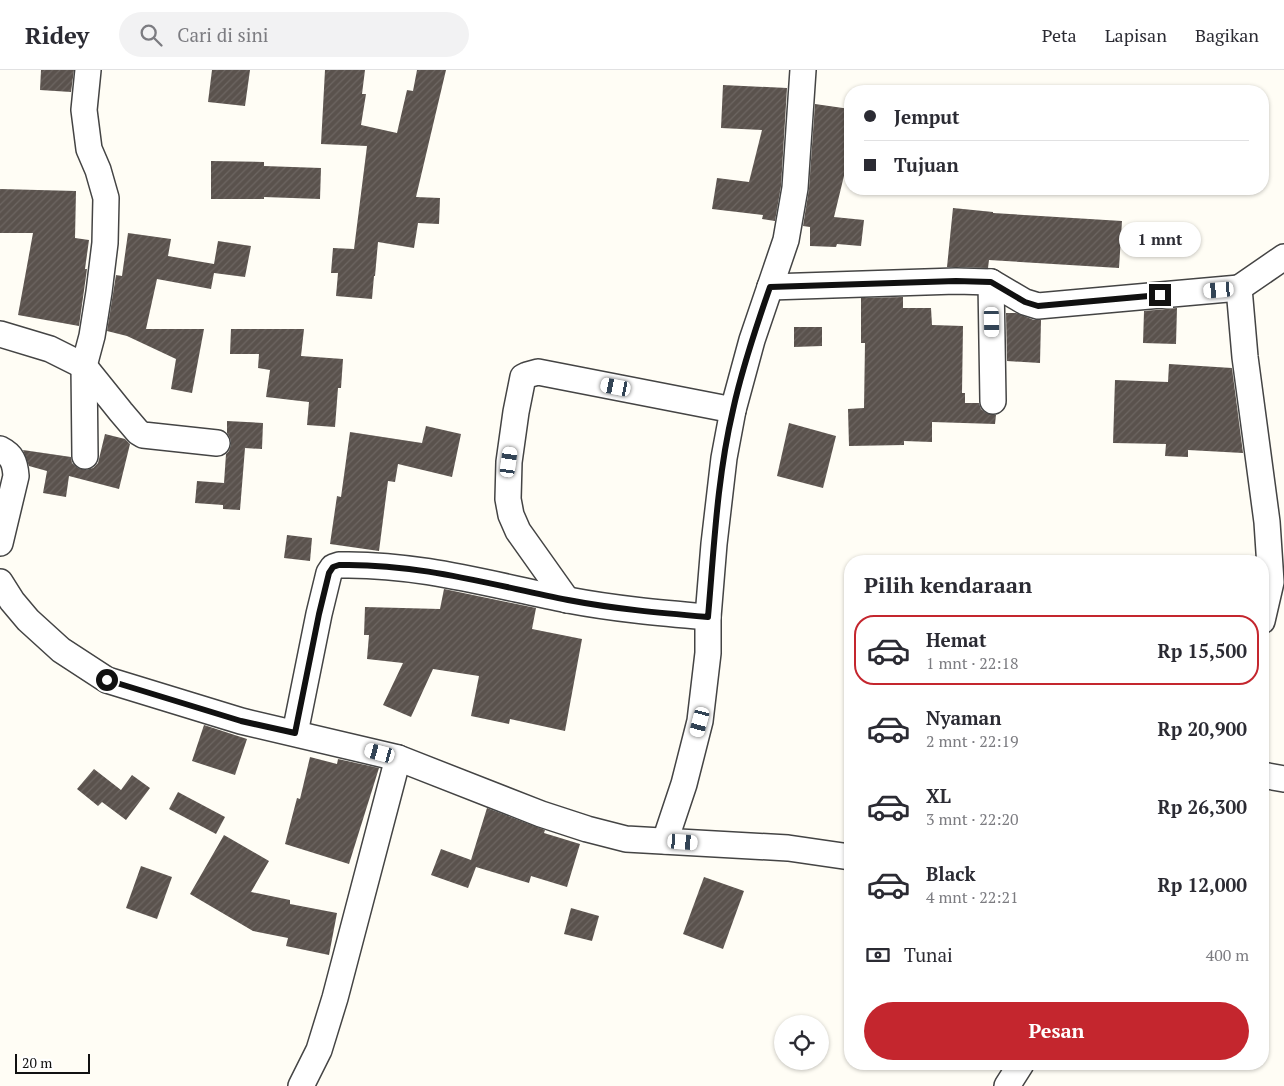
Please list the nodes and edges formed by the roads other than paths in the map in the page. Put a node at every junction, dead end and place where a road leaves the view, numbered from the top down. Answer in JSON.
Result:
{"nodes":[{"id":1,"x":88,"y":70,"type":"edge"},
{"id":2,"x":803,"y":70,"type":"edge"},
{"id":3,"x":1284,"y":257,"type":"edge"},
{"id":4,"x":991,"y":282,"type":"junction"},
{"id":5,"x":770,"y":287,"type":"junction"},
{"id":6,"x":1239,"y":288,"type":"junction"},
{"id":7,"x":0,"y":334,"type":"edge"},
{"id":8,"x":84,"y":366,"type":"junction"},
{"id":9,"x":993,"y":401,"type":"dead end"},
{"id":10,"x":733,"y":410,"type":"junction"},
{"id":11,"x":217,"y":443,"type":"dead end"},
{"id":12,"x":0,"y":449,"type":"edge"},
{"id":13,"x":85,"y":456,"type":"dead end"},
{"id":14,"x":0,"y":544,"type":"edge"},
{"id":15,"x":0,"y":582,"type":"edge"},
{"id":16,"x":1278,"y":582,"type":"edge"},
{"id":17,"x":567,"y":600,"type":"junction"},
{"id":18,"x":1269,"y":604,"type":"edge"},
{"id":19,"x":708,"y":617,"type":"junction"},
{"id":20,"x":295,"y":733,"type":"junction"},
{"id":21,"x":398,"y":758,"type":"junction"},
{"id":22,"x":1269,"y":776,"type":"edge"},
{"id":23,"x":1284,"y":779,"type":"edge"},
{"id":24,"x":665,"y":841,"type":"junction"},
{"id":25,"x":844,"y":856,"type":"edge"},
{"id":26,"x":1017,"y":1070,"type":"edge"},
{"id":27,"x":301,"y":1086,"type":"edge"},
{"id":28,"x":1007,"y":1086,"type":"edge"}],
"edges":[{"from":1,"to":8,"type":"street"},
{"from":2,"to":5,"type":"street"},
{"from":3,"to":6,"type":"street"},
{"from":4,"to":5,"type":"street"},
{"from":4,"to":6,"type":"street"},
{"from":4,"to":9,"type":"street"},
{"from":5,"to":10,"type":"street"},
{"from":6,"to":16,"type":"street"},
{"from":7,"to":8,"type":"street"},
{"from":8,"to":11,"type":"street"},
{"from":8,"to":13,"type":"street"},
{"from":10,"to":17,"type":"street"},
{"from":10,"to":19,"type":"street"},
{"from":12,"to":14,"type":"street"},
{"from":15,"to":20,"type":"street"},
{"from":16,"to":18,"type":"street"},
{"from":17,"to":19,"type":"street"},
{"from":17,"to":20,"type":"street"},
{"from":19,"to":24,"type":"street"},
{"from":20,"to":21,"type":"street"},
{"from":21,"to":24,"type":"street"},
{"from":21,"to":27,"type":"street"},
{"from":22,"to":23,"type":"street"},
{"from":24,"to":25,"type":"street"},
{"from":26,"to":28,"type":"street"}]}
